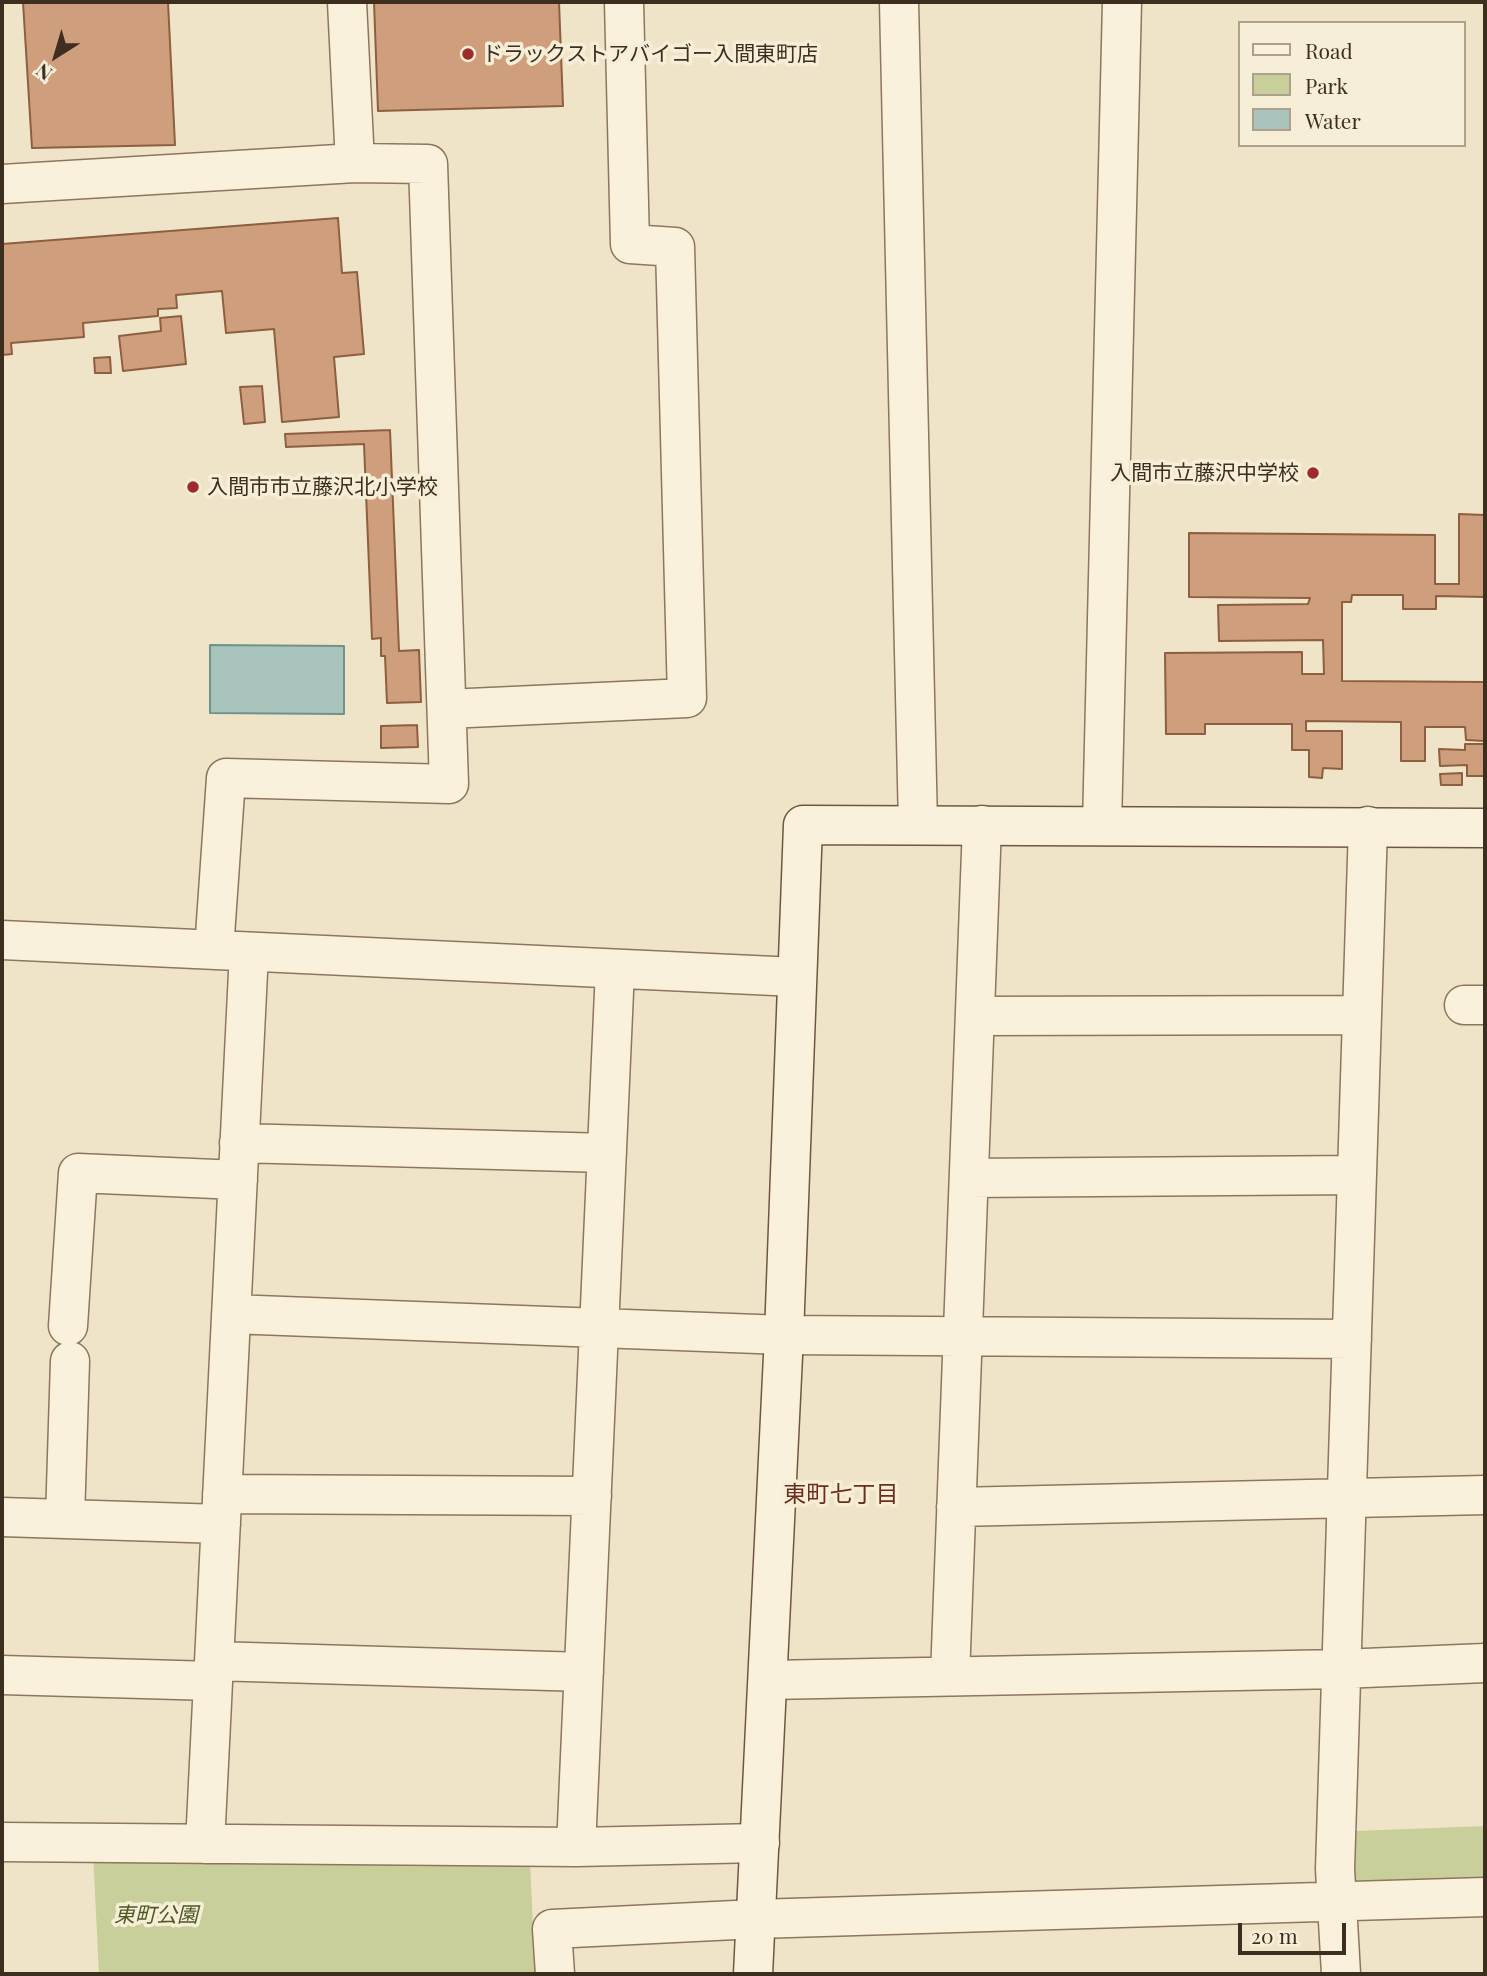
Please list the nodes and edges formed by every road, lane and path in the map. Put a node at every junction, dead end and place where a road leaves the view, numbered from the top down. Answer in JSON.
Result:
{"nodes":[{"id":1,"x":347,"y":2,"type":"edge"},
{"id":2,"x":624,"y":2,"type":"edge"},
{"id":3,"x":900,"y":2,"type":"edge"},
{"id":4,"x":1122,"y":2,"type":"edge"},
{"id":5,"x":355,"y":163,"type":"junction"},
{"id":6,"x":2,"y":184,"type":"edge"},
{"id":7,"x":447,"y":709,"type":"junction"},
{"id":8,"x":918,"y":825,"type":"junction"},
{"id":9,"x":982,"y":825,"type":"junction"},
{"id":10,"x":1102,"y":825,"type":"junction"},
{"id":11,"x":1368,"y":826,"type":"junction"},
{"id":12,"x":1485,"y":828,"type":"edge"},
{"id":13,"x":2,"y":940,"type":"edge"},
{"id":14,"x":232,"y":951,"type":"junction"},
{"id":15,"x":615,"y":969,"type":"junction"},
{"id":16,"x":796,"y":977,"type":"junction"},
{"id":17,"x":1362,"y":1015,"type":"junction"},
{"id":18,"x":975,"y":1016,"type":"junction"},
{"id":19,"x":607,"y":1153,"type":"junction"},
{"id":20,"x":239,"y":1161,"type":"junction"},
{"id":21,"x":1357,"y":1175,"type":"junction"},
{"id":22,"x":969,"y":1178,"type":"junction"},
{"id":23,"x":231,"y":1314,"type":"junction"},
{"id":24,"x":599,"y":1327,"type":"junction"},
{"id":25,"x":784,"y":1335,"type":"junction"},
{"id":26,"x":963,"y":1335,"type":"junction"},
{"id":27,"x":1352,"y":1339,"type":"junction"},
{"id":28,"x":1485,"y":1495,"type":"edge"},
{"id":29,"x":592,"y":1496,"type":"junction"},
{"id":30,"x":1347,"y":1498,"type":"junction"},
{"id":31,"x":956,"y":1507,"type":"junction"},
{"id":32,"x":222,"y":1509,"type":"junction"},
{"id":33,"x":2,"y":1517,"type":"edge"},
{"id":34,"x":65,"y":1519,"type":"junction"},
{"id":35,"x":1485,"y":1663,"type":"edge"},
{"id":36,"x":1341,"y":1669,"type":"junction"},
{"id":37,"x":213,"y":1671,"type":"junction"},
{"id":38,"x":584,"y":1672,"type":"junction"},
{"id":39,"x":2,"y":1675,"type":"edge"},
{"id":40,"x":950,"y":1676,"type":"junction"},
{"id":41,"x":768,"y":1680,"type":"junction"},
{"id":42,"x":2,"y":1842,"type":"edge"},
{"id":43,"x":760,"y":1843,"type":"junction"},
{"id":44,"x":205,"y":1844,"type":"junction"},
{"id":45,"x":576,"y":1847,"type":"junction"},
{"id":46,"x":1485,"y":1897,"type":"edge"},
{"id":47,"x":1337,"y":1903,"type":"junction"},
{"id":48,"x":756,"y":1919,"type":"junction"},
{"id":49,"x":555,"y":1974,"type":"edge"},
{"id":50,"x":754,"y":1974,"type":"edge"},
{"id":51,"x":1341,"y":1974,"type":"edge"}],
"edges":[{"from":1,"to":5,"type":"street"},
{"from":2,"to":7,"type":"street"},
{"from":3,"to":8,"type":"street"},
{"from":4,"to":10,"type":"street"},
{"from":5,"to":6,"type":"street"},
{"from":5,"to":7,"type":"street"},
{"from":7,"to":14,"type":"street"},
{"from":8,"to":9,"type":"street"},
{"from":8,"to":16,"type":"street"},
{"from":9,"to":10,"type":"street"},
{"from":9,"to":18,"type":"street"},
{"from":10,"to":11,"type":"street"},
{"from":11,"to":12,"type":"street"},
{"from":11,"to":17,"type":"street"},
{"from":13,"to":14,"type":"street"},
{"from":14,"to":15,"type":"street"},
{"from":14,"to":20,"type":"street"},
{"from":15,"to":16,"type":"street"},
{"from":15,"to":19,"type":"street"},
{"from":16,"to":25,"type":"street"},
{"from":17,"to":18,"type":"street"},
{"from":17,"to":21,"type":"street"},
{"from":18,"to":22,"type":"street"},
{"from":19,"to":20,"type":"street"},
{"from":19,"to":24,"type":"street"},
{"from":20,"to":23,"type":"street"},
{"from":20,"to":34,"type":"street"},
{"from":21,"to":22,"type":"street"},
{"from":21,"to":27,"type":"street"},
{"from":22,"to":26,"type":"street"},
{"from":23,"to":24,"type":"street"},
{"from":23,"to":32,"type":"street"},
{"from":24,"to":25,"type":"street"},
{"from":24,"to":29,"type":"street"},
{"from":25,"to":26,"type":"street"},
{"from":25,"to":41,"type":"street"},
{"from":26,"to":27,"type":"street"},
{"from":26,"to":31,"type":"street"},
{"from":27,"to":30,"type":"street"},
{"from":28,"to":30,"type":"street"},
{"from":29,"to":32,"type":"street"},
{"from":29,"to":38,"type":"street"},
{"from":30,"to":31,"type":"street"},
{"from":30,"to":36,"type":"street"},
{"from":31,"to":40,"type":"street"},
{"from":32,"to":34,"type":"street"},
{"from":32,"to":37,"type":"street"},
{"from":33,"to":34,"type":"street"},
{"from":35,"to":36,"type":"street"},
{"from":36,"to":40,"type":"street"},
{"from":36,"to":47,"type":"street"},
{"from":37,"to":38,"type":"street"},
{"from":37,"to":39,"type":"street"},
{"from":37,"to":44,"type":"street"},
{"from":38,"to":45,"type":"street"},
{"from":40,"to":41,"type":"street"},
{"from":41,"to":43,"type":"street"},
{"from":42,"to":44,"type":"street"},
{"from":43,"to":45,"type":"street"},
{"from":43,"to":48,"type":"street"},
{"from":44,"to":45,"type":"street"},
{"from":46,"to":47,"type":"street"},
{"from":47,"to":48,"type":"street"},
{"from":47,"to":51,"type":"street"},
{"from":48,"to":49,"type":"street"},
{"from":48,"to":50,"type":"street"}]}
